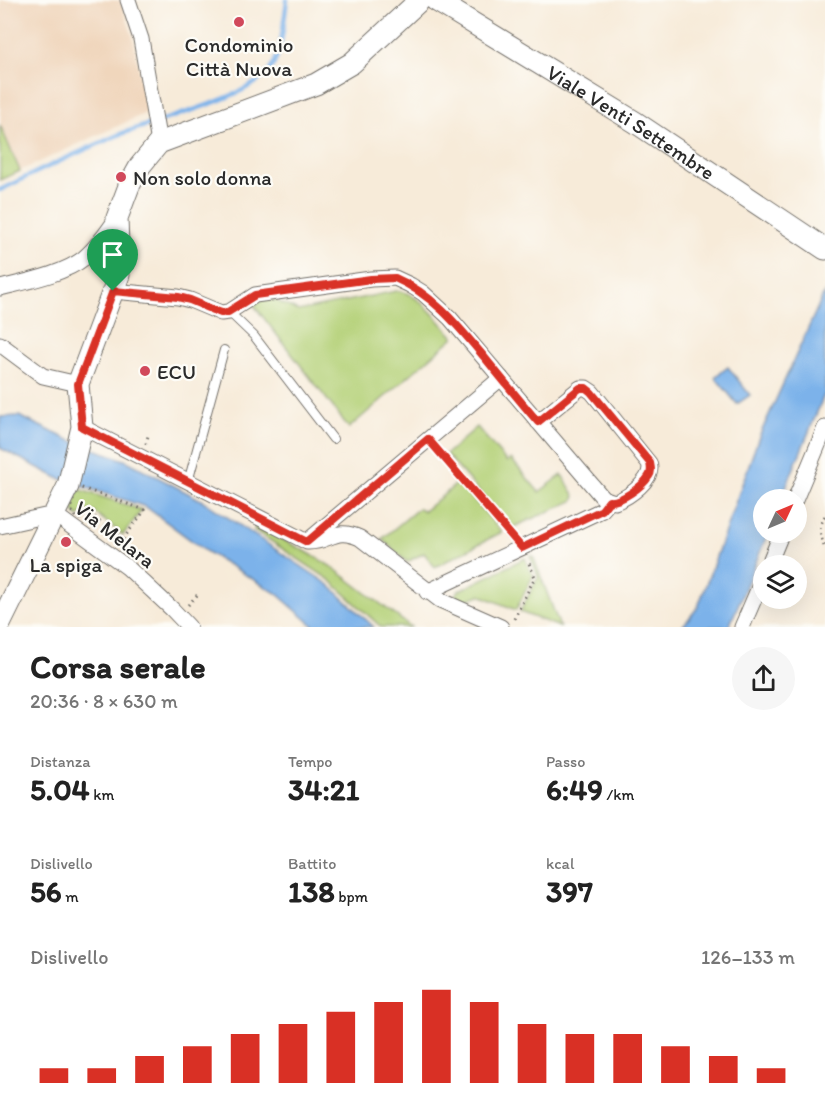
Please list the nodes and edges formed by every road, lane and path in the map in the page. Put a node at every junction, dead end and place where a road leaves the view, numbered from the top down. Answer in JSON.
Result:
{"nodes":[{"id":1,"x":128,"y":0,"type":"edge"},
{"id":2,"x":420,"y":0,"type":"edge"},
{"id":3,"x":435,"y":0,"type":"edge"},
{"id":4,"x":158,"y":139,"type":"junction"},
{"id":5,"x":117,"y":218,"type":"junction"},
{"id":6,"x":822,"y":247,"type":"edge"},
{"id":7,"x":0,"y":288,"type":"edge"},
{"id":8,"x":113,"y":291,"type":"junction"},
{"id":9,"x":228,"y":312,"type":"junction"},
{"id":10,"x":0,"y":344,"type":"edge"},
{"id":11,"x":224,"y":350,"type":"dead end"},
{"id":12,"x":501,"y":378,"type":"junction"},
{"id":13,"x":78,"y":384,"type":"junction"},
{"id":14,"x":538,"y":422,"type":"junction"},
{"id":15,"x":825,"y":428,"type":"edge"},
{"id":16,"x":81,"y":433,"type":"junction"},
{"id":17,"x":148,"y":436,"type":"dead end"},
{"id":18,"x":333,"y":438,"type":"dead end"},
{"id":19,"x":428,"y":439,"type":"junction"},
{"id":20,"x":147,"y":441,"type":"dead end"},
{"id":21,"x":188,"y":482,"type":"junction"},
{"id":22,"x":800,"y":489,"type":"edge"},
{"id":23,"x":609,"y":501,"type":"junction"},
{"id":24,"x":145,"y":510,"type":"joint"},
{"id":25,"x":54,"y":514,"type":"junction"},
{"id":26,"x":825,"y":516,"type":"edge"},
{"id":27,"x":0,"y":526,"type":"edge"},
{"id":28,"x":307,"y":542,"type":"junction"},
{"id":29,"x":522,"y":548,"type":"junction"},
{"id":30,"x":825,"y":549,"type":"edge"},
{"id":31,"x":428,"y":592,"type":"junction"},
{"id":32,"x":199,"y":593,"type":"dead end"},
{"id":33,"x":753,"y":602,"type":"edge"},
{"id":34,"x":183,"y":610,"type":"dead end"},
{"id":35,"x":0,"y":624,"type":"edge"},
{"id":36,"x":189,"y":627,"type":"edge"},
{"id":37,"x":501,"y":627,"type":"edge"},
{"id":38,"x":510,"y":627,"type":"edge"},
{"id":39,"x":742,"y":627,"type":"edge"}],
"edges":[{"from":1,"to":4,"type":"street"},
{"from":2,"to":4,"type":"main road"},
{"from":3,"to":6,"type":"main road","name":"Viale Venti Settembre"},
{"from":4,"to":5,"type":"main road"},
{"from":5,"to":7,"type":"street"},
{"from":5,"to":8,"type":"main road"},
{"from":8,"to":9,"type":"street"},
{"from":8,"to":13,"type":"main road"},
{"from":9,"to":12,"type":"street"},
{"from":9,"to":18,"type":"lane"},
{"from":10,"to":13,"type":"street"},
{"from":11,"to":21,"type":"lane"},
{"from":12,"to":14,"type":"street"},
{"from":12,"to":19,"type":"street"},
{"from":13,"to":16,"type":"main road"},
{"from":14,"to":23,"type":"street"},
{"from":14,"to":23,"type":"street"},
{"from":15,"to":22,"type":"street"},
{"from":16,"to":21,"type":"street"},
{"from":16,"to":25,"type":"main road"},
{"from":17,"to":20,"type":"path"},
{"from":19,"to":28,"type":"street"},
{"from":19,"to":29,"type":"path"},
{"from":21,"to":28,"type":"street"},
{"from":23,"to":29,"type":"street"},
{"from":24,"to":24,"type":"path"},
{"from":25,"to":27,"type":"street","name":"Via Melara"},
{"from":25,"to":35,"type":"main road"},
{"from":25,"to":36,"type":"street","name":"Via Melara"},
{"from":26,"to":30,"type":"path"},
{"from":28,"to":31,"type":"street"},
{"from":29,"to":31,"type":"street"},
{"from":29,"to":38,"type":"path"},
{"from":31,"to":37,"type":"street"},
{"from":32,"to":34,"type":"path"},
{"from":33,"to":39,"type":"street"}]}
